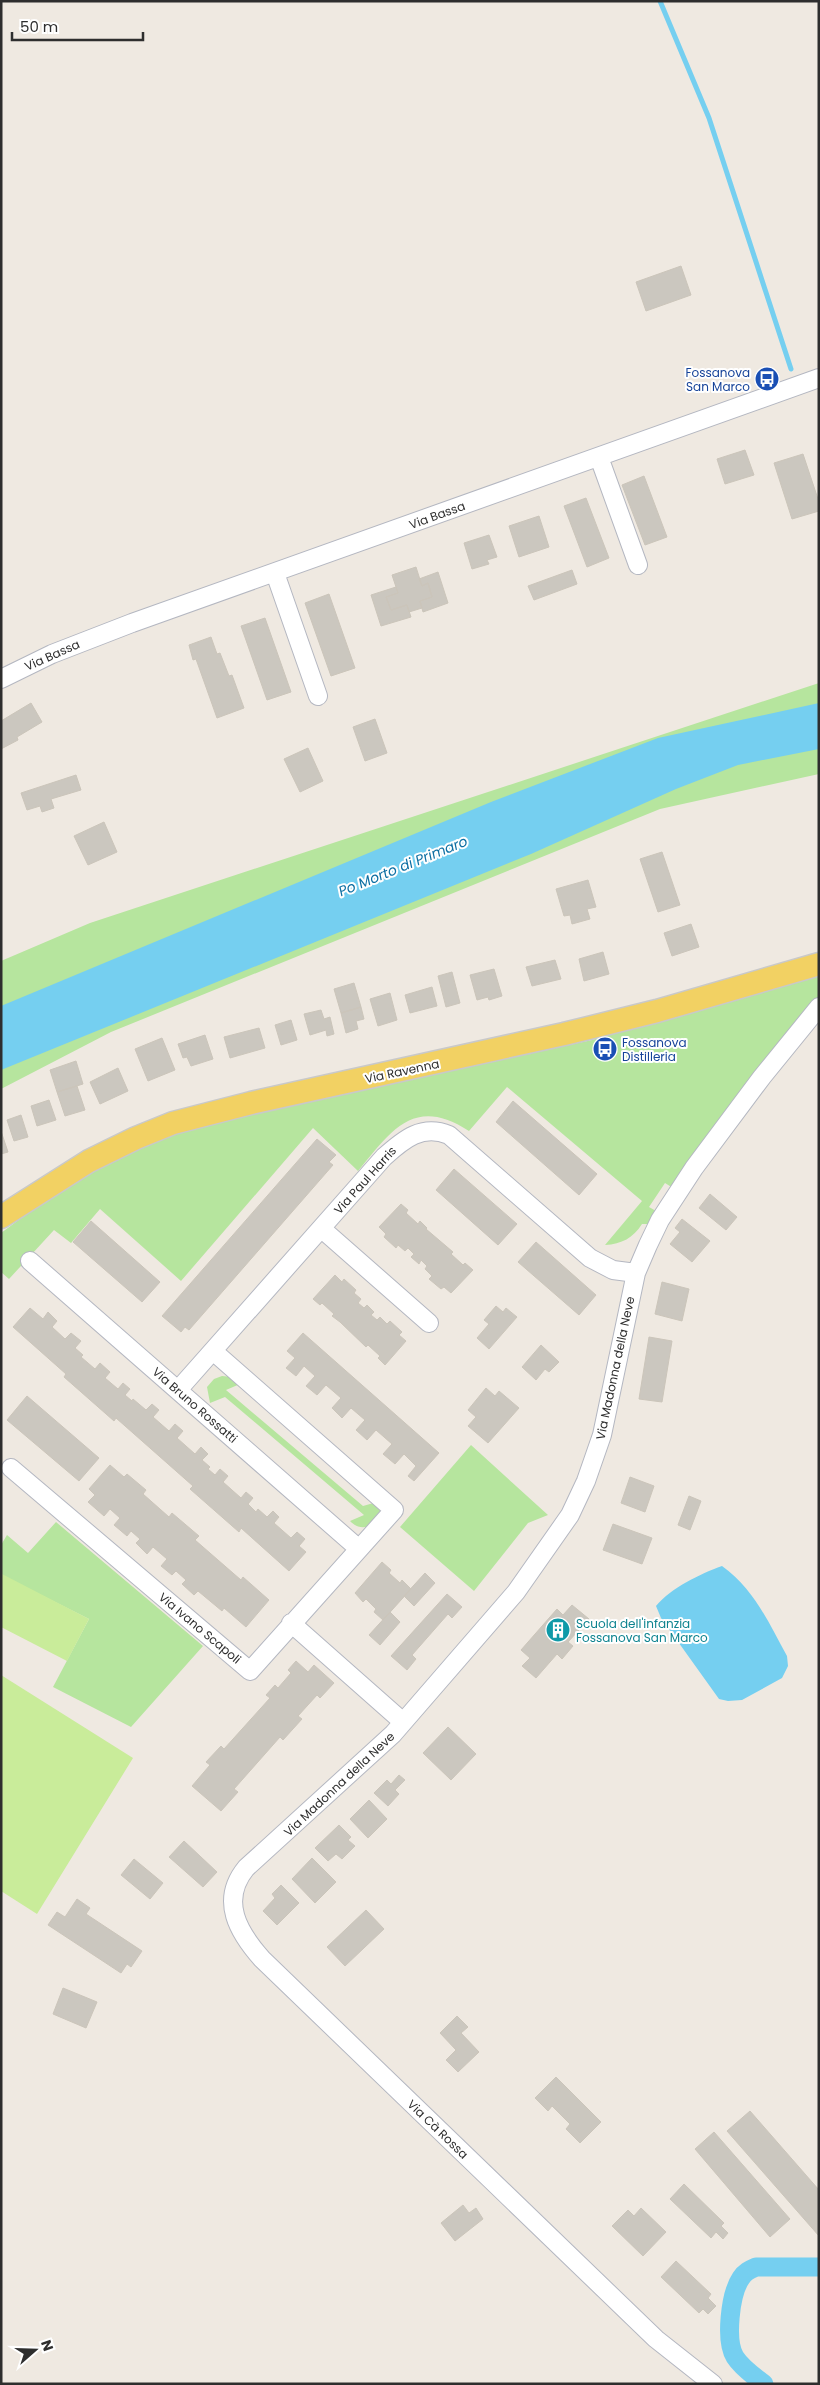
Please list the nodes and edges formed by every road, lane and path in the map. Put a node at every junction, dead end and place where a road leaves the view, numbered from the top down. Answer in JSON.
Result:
{"nodes":[{"id":1,"x":819,"y":378,"type":"edge"},
{"id":2,"x":599,"y":457,"type":"junction"},
{"id":3,"x":638,"y":565,"type":"dead end"},
{"id":4,"x":275,"y":573,"type":"junction"},
{"id":5,"x":1,"y":679,"type":"edge"},
{"id":6,"x":318,"y":696,"type":"dead end"},
{"id":7,"x":819,"y":964,"type":"edge"},
{"id":8,"x":819,"y":1007,"type":"edge"},
{"id":9,"x":1,"y":1217,"type":"edge"},
{"id":10,"x":322,"y":1229,"type":"junction"},
{"id":11,"x":30,"y":1261,"type":"dead end"},
{"id":12,"x":636,"y":1274,"type":"junction"},
{"id":13,"x":429,"y":1323,"type":"dead end"},
{"id":14,"x":213,"y":1351,"type":"junction"},
{"id":15,"x":178,"y":1390,"type":"junction"},
{"id":16,"x":11,"y":1468,"type":"dead end"},
{"id":17,"x":359,"y":1549,"type":"junction"},
{"id":18,"x":291,"y":1624,"type":"junction"},
{"id":19,"x":403,"y":1722,"type":"junction"},
{"id":20,"x":234,"y":1890,"type":"joint"},
{"id":21,"x":671,"y":2352,"type":"junction"},
{"id":22,"x":692,"y":2384,"type":"edge"},
{"id":23,"x":713,"y":2384,"type":"edge"}],
"edges":[{"from":1,"to":2,"type":"street","name":"Via Bassa"},
{"from":2,"to":3,"type":"street"},
{"from":2,"to":4,"type":"street","name":"Via Bassa"},
{"from":4,"to":5,"type":"street","name":"Via Bassa"},
{"from":4,"to":6,"type":"street"},
{"from":7,"to":9,"type":"main road","name":"Via Ravenna"},
{"from":8,"to":12,"type":"street","name":"Via Madonna della Neve"},
{"from":10,"to":12,"type":"street","name":"Via Paul Harris"},
{"from":10,"to":13,"type":"street"},
{"from":10,"to":14,"type":"street","name":"Via Paul Harris"},
{"from":11,"to":15,"type":"street","name":"Via Bruno Rossatti"},
{"from":12,"to":19,"type":"street","name":"Via Madonna della Neve"},
{"from":14,"to":15,"type":"street","name":"Via Paul Harris"},
{"from":14,"to":17,"type":"street"},
{"from":15,"to":17,"type":"street","name":"Via Bruno Rossatti"},
{"from":16,"to":18,"type":"street","name":"Via Ivano Scapoli"},
{"from":17,"to":18,"type":"street"},
{"from":18,"to":19,"type":"street"},
{"from":19,"to":20,"type":"street","name":"Via Madonna della Neve"},
{"from":20,"to":21,"type":"street","name":"Via Cà Rossa"},
{"from":21,"to":22,"type":"street","name":"Via Cà Rossa"},
{"from":21,"to":23,"type":"street","name":"Via Cà Rossa"}]}
